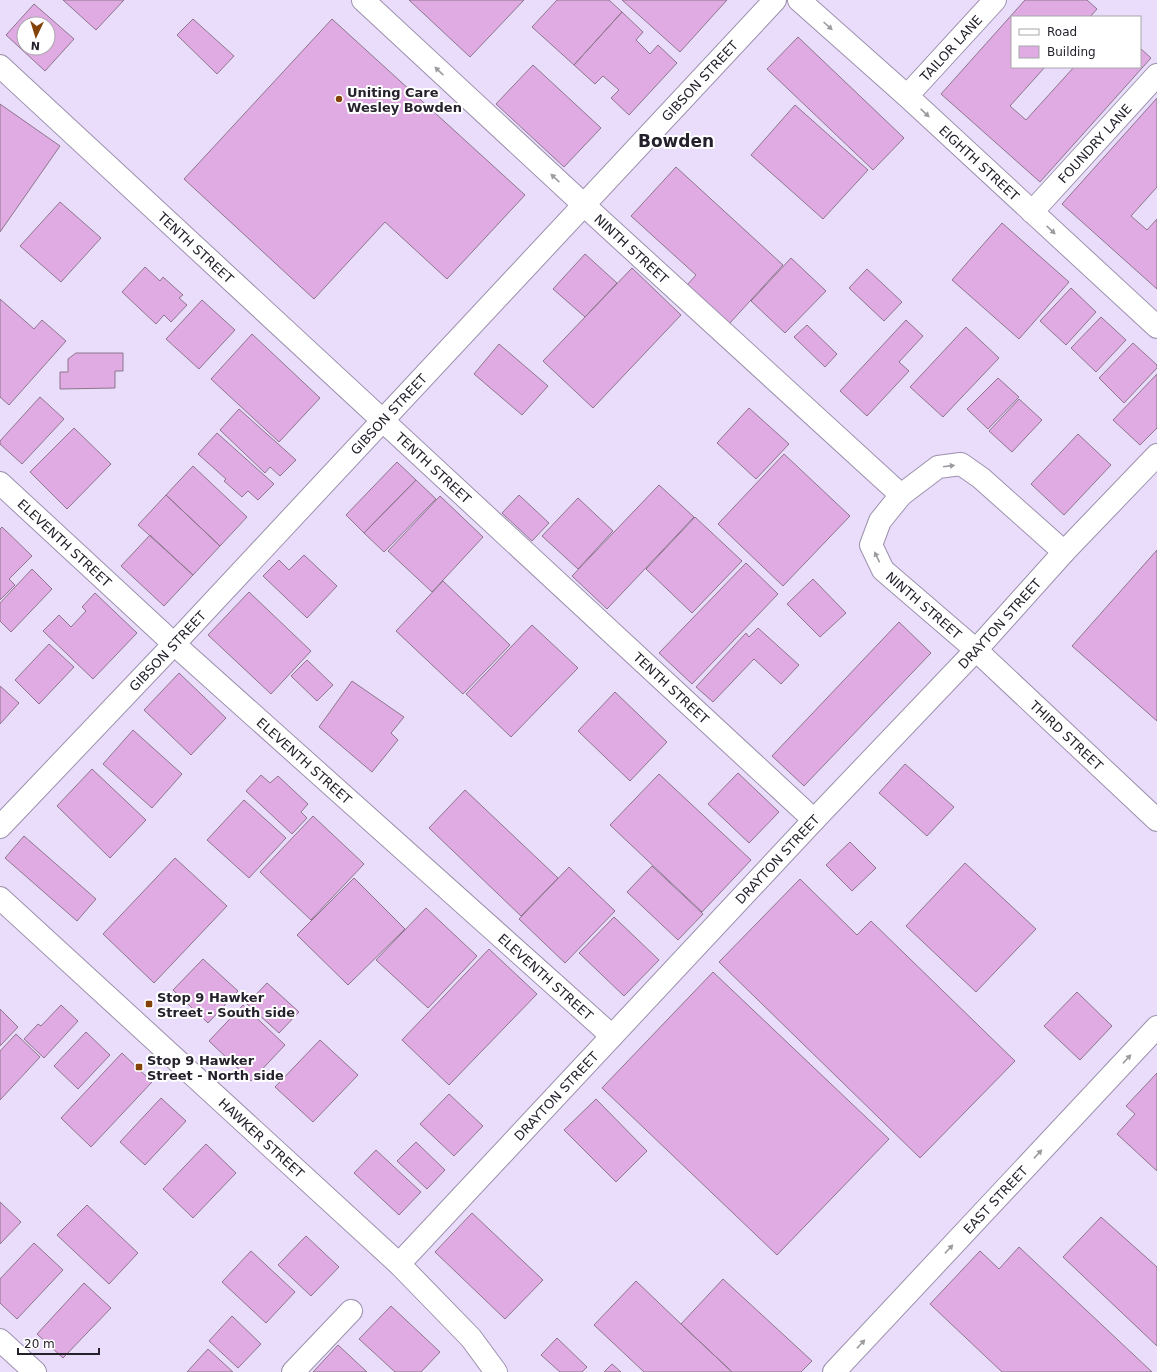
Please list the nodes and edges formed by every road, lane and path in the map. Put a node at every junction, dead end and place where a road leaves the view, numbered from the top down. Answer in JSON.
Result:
{"nodes":[{"id":1,"x":363,"y":0,"type":"edge"},
{"id":2,"x":776,"y":0,"type":"edge"},
{"id":3,"x":799,"y":0,"type":"edge"},
{"id":4,"x":995,"y":0,"type":"edge"},
{"id":5,"x":0,"y":66,"type":"edge"},
{"id":6,"x":1157,"y":75,"type":"edge"},
{"id":7,"x":907,"y":96,"type":"junction"},
{"id":8,"x":584,"y":205,"type":"junction"},
{"id":9,"x":1032,"y":212,"type":"junction"},
{"id":10,"x":1154,"y":318,"type":"edge"},
{"id":11,"x":382,"y":420,"type":"junction"},
{"id":12,"x":1157,"y":455,"type":"edge"},
{"id":13,"x":0,"y":483,"type":"edge"},
{"id":14,"x":901,"y":495,"type":"junction"},
{"id":15,"x":1064,"y":552,"type":"junction"},
{"id":16,"x":174,"y":644,"type":"junction"},
{"id":17,"x":976,"y":650,"type":"junction"},
{"id":18,"x":814,"y":820,"type":"junction"},
{"id":19,"x":1157,"y":820,"type":"edge"},
{"id":20,"x":0,"y":827,"type":"edge"},
{"id":21,"x":0,"y":898,"type":"edge"},
{"id":22,"x":1157,"y":1027,"type":"edge"},
{"id":23,"x":612,"y":1036,"type":"junction"},
{"id":24,"x":399,"y":1264,"type":"junction"},
{"id":25,"x":351,"y":1311,"type":"dead end"},
{"id":26,"x":0,"y":1340,"type":"edge"},
{"id":27,"x":35,"y":1372,"type":"edge"},
{"id":28,"x":293,"y":1372,"type":"edge"},
{"id":29,"x":496,"y":1372,"type":"edge"},
{"id":30,"x":834,"y":1372,"type":"edge"}],
"edges":[{"from":8,"to":1,"type":"street","name":"NINTH STREET","one_way":true},
{"from":2,"to":8,"type":"street","name":"GIBSON STREET"},
{"from":3,"to":7,"type":"street","name":"EIGHTH STREET","one_way":true},
{"from":4,"to":7,"type":"street","name":"TAILOR LANE"},
{"from":5,"to":11,"type":"street","name":"TENTH STREET"},
{"from":6,"to":9,"type":"street","name":"FOUNDRY LANE"},
{"from":7,"to":9,"type":"street","name":"EIGHTH STREET","one_way":true},
{"from":8,"to":11,"type":"street","name":"GIBSON STREET"},
{"from":8,"to":14,"type":"street","name":"NINTH STREET"},
{"from":9,"to":10,"type":"street","name":"EIGHTH STREET","one_way":true},
{"from":11,"to":16,"type":"street","name":"GIBSON STREET"},
{"from":11,"to":18,"type":"street","name":"TENTH STREET"},
{"from":12,"to":15,"type":"street","name":"DRAYTON STREET"},
{"from":13,"to":16,"type":"street","name":"ELEVENTH STREET"},
{"from":14,"to":15,"type":"street","name":"NINTH STREET","one_way":true},
{"from":17,"to":14,"type":"street","name":"NINTH STREET","one_way":true},
{"from":15,"to":17,"type":"street","name":"DRAYTON STREET"},
{"from":16,"to":20,"type":"street","name":"GIBSON STREET"},
{"from":16,"to":23,"type":"street","name":"ELEVENTH STREET"},
{"from":17,"to":18,"type":"street","name":"DRAYTON STREET"},
{"from":17,"to":19,"type":"street","name":"THIRD STREET"},
{"from":18,"to":23,"type":"street","name":"DRAYTON STREET"},
{"from":21,"to":24,"type":"street","name":"HAWKER STREET"},
{"from":30,"to":22,"type":"street","name":"EAST STREET","one_way":true},
{"from":23,"to":24,"type":"street","name":"DRAYTON STREET"},
{"from":24,"to":29,"type":"street","name":"HAWKER STREET"},
{"from":25,"to":28,"type":"street"},
{"from":26,"to":27,"type":"street"}]}
